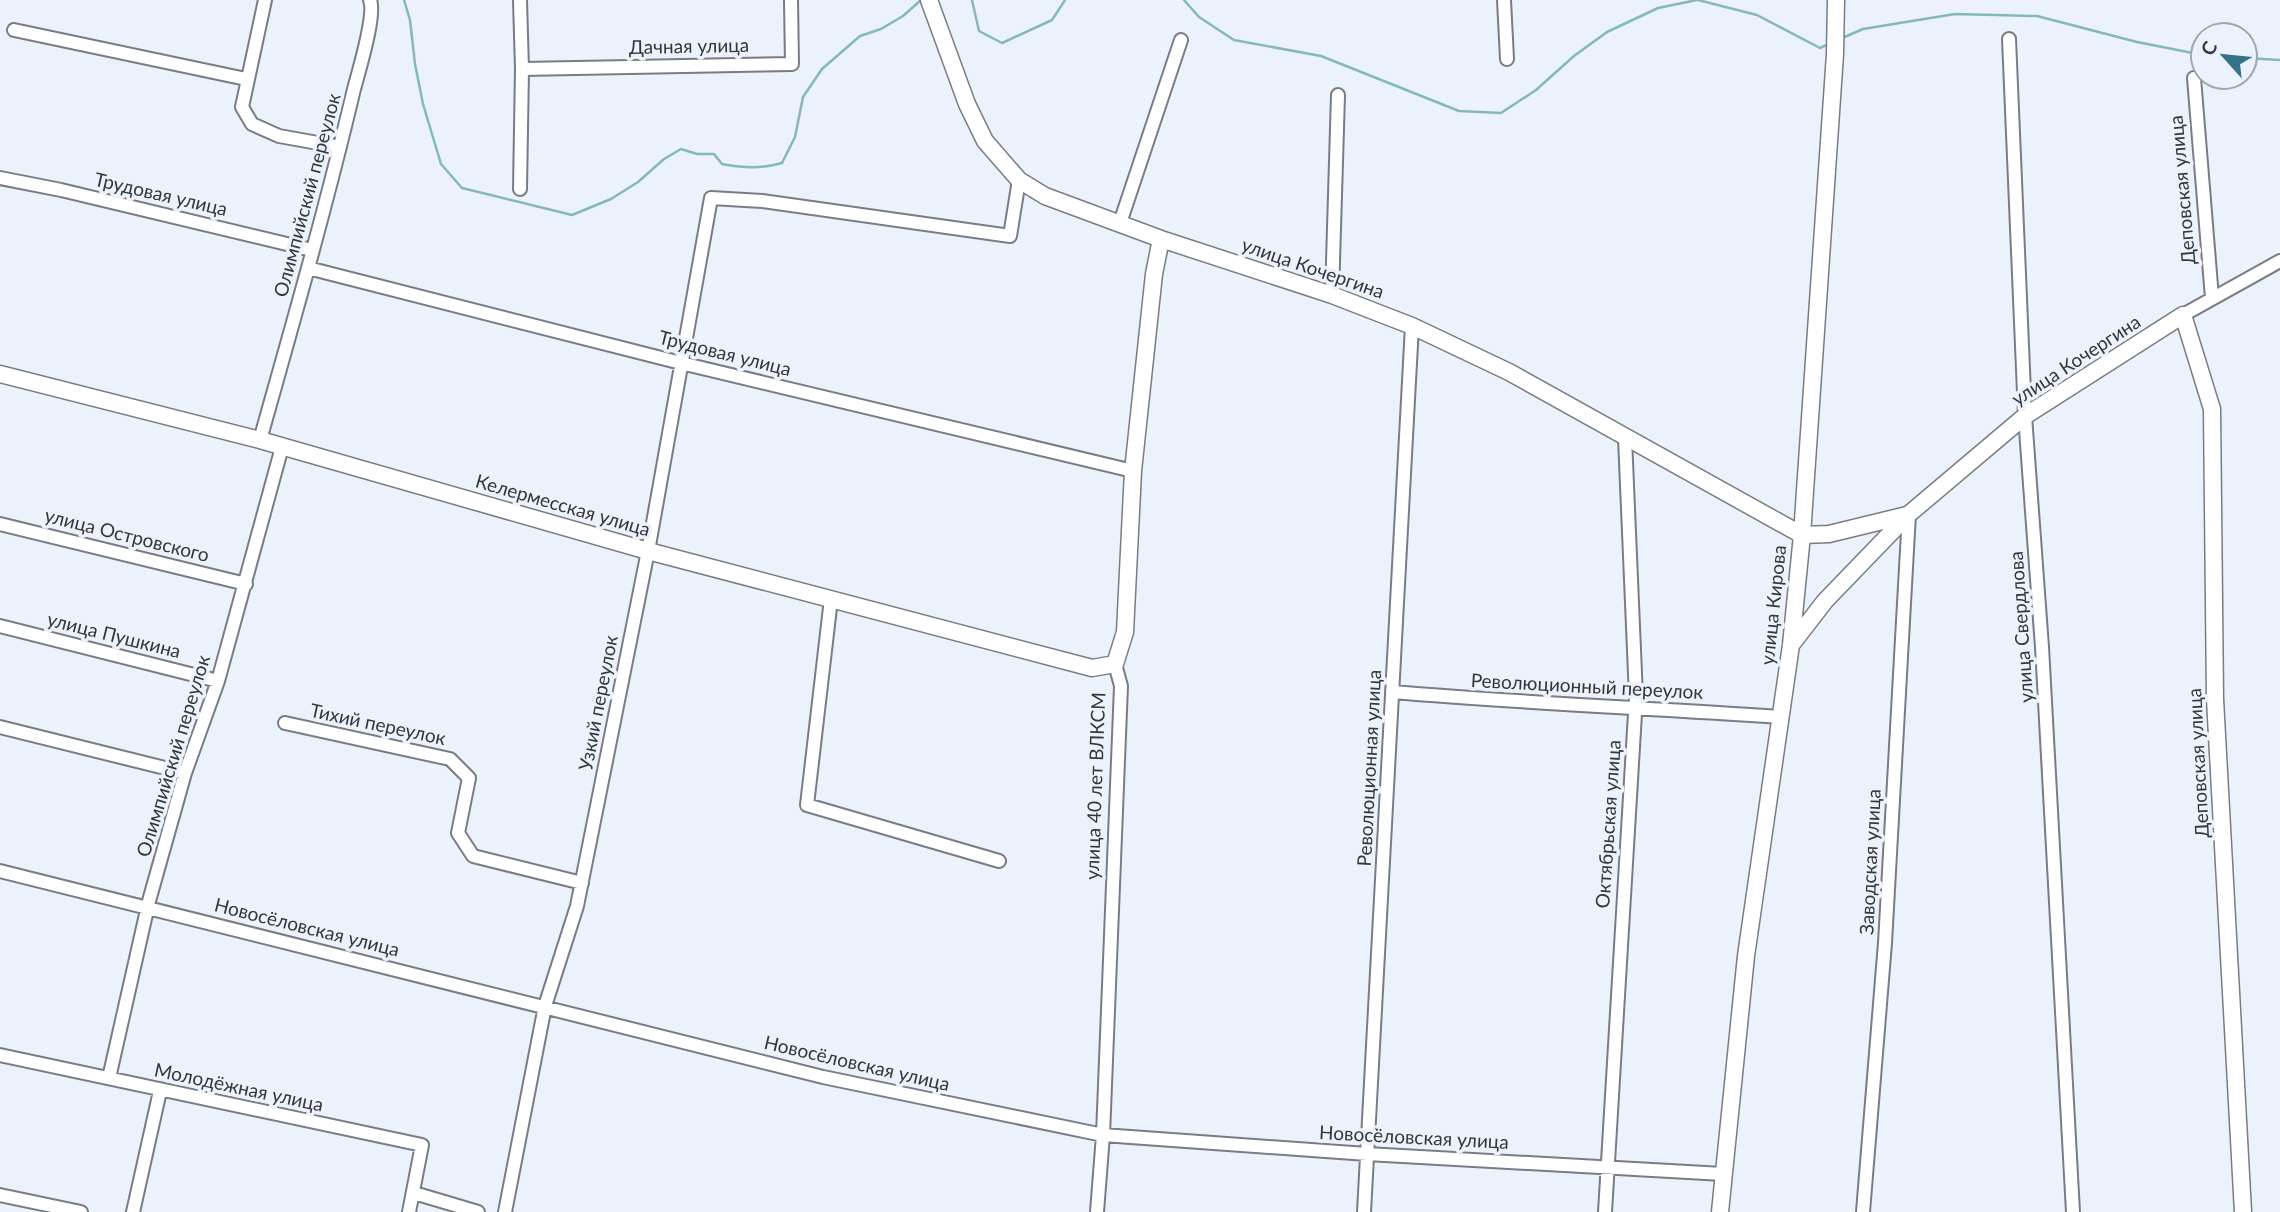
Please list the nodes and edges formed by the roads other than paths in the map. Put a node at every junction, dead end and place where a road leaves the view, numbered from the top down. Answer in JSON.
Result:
{"nodes":[{"id":1,"x":265,"y":0,"type":"edge"},
{"id":2,"x":370,"y":0,"type":"edge"},
{"id":3,"x":520,"y":0,"type":"edge"},
{"id":4,"x":791,"y":0,"type":"edge"},
{"id":5,"x":1504,"y":0,"type":"edge"},
{"id":6,"x":1836,"y":0,"type":"edge"},
{"id":7,"x":932,"y":8,"type":"edge"},
{"id":8,"x":14,"y":30,"type":"dead end"},
{"id":9,"x":2009,"y":39,"type":"dead end"},
{"id":10,"x":1181,"y":40,"type":"dead end"},
{"id":11,"x":1507,"y":59,"type":"dead end"},
{"id":12,"x":522,"y":69,"type":"junction"},
{"id":13,"x":246,"y":79,"type":"junction"},
{"id":14,"x":2195,"y":91,"type":"edge"},
{"id":15,"x":1338,"y":94,"type":"dead end"},
{"id":16,"x":340,"y":147,"type":"junction"},
{"id":17,"x":0,"y":178,"type":"edge"},
{"id":18,"x":1019,"y":180,"type":"junction"},
{"id":19,"x":520,"y":190,"type":"dead end"},
{"id":20,"x":1120,"y":223,"type":"junction"},
{"id":21,"x":1161,"y":239,"type":"junction"},
{"id":22,"x":312,"y":250,"type":"junction"},
{"id":23,"x":2280,"y":261,"type":"edge"},
{"id":24,"x":309,"y":268,"type":"junction"},
{"id":25,"x":1332,"y":295,"type":"junction"},
{"id":26,"x":2212,"y":298,"type":"junction"},
{"id":27,"x":2183,"y":315,"type":"junction"},
{"id":28,"x":1412,"y":326,"type":"junction"},
{"id":29,"x":681,"y":363,"type":"junction"},
{"id":30,"x":0,"y":374,"type":"edge"},
{"id":31,"x":2025,"y":416,"type":"junction"},
{"id":32,"x":1625,"y":438,"type":"junction"},
{"id":33,"x":260,"y":440,"type":"junction"},
{"id":34,"x":282,"y":447,"type":"junction"},
{"id":35,"x":1133,"y":471,"type":"junction"},
{"id":36,"x":1909,"y":514,"type":"junction"},
{"id":37,"x":0,"y":524,"type":"edge"},
{"id":38,"x":1802,"y":535,"type":"junction"},
{"id":39,"x":648,"y":551,"type":"junction"},
{"id":40,"x":246,"y":584,"type":"junction"},
{"id":41,"x":831,"y":599,"type":"junction"},
{"id":42,"x":0,"y":626,"type":"edge"},
{"id":43,"x":1791,"y":645,"type":"junction"},
{"id":44,"x":1115,"y":664,"type":"junction"},
{"id":45,"x":218,"y":681,"type":"junction"},
{"id":46,"x":1392,"y":692,"type":"junction"},
{"id":47,"x":1635,"y":707,"type":"junction"},
{"id":48,"x":1780,"y":717,"type":"junction"},
{"id":49,"x":285,"y":723,"type":"dead end"},
{"id":50,"x":0,"y":727,"type":"edge"},
{"id":51,"x":185,"y":773,"type":"junction"},
{"id":52,"x":999,"y":860,"type":"dead end"},
{"id":53,"x":0,"y":871,"type":"edge"},
{"id":54,"x":582,"y":883,"type":"junction"},
{"id":55,"x":147,"y":908,"type":"junction"},
{"id":56,"x":545,"y":1006,"type":"junction"},
{"id":57,"x":0,"y":1055,"type":"edge"},
{"id":58,"x":109,"y":1079,"type":"junction"},
{"id":59,"x":160,"y":1091,"type":"junction"},
{"id":60,"x":1103,"y":1135,"type":"junction"},
{"id":61,"x":1367,"y":1154,"type":"junction"},
{"id":62,"x":1607,"y":1168,"type":"junction"},
{"id":63,"x":1723,"y":1174,"type":"junction"},
{"id":64,"x":414,"y":1193,"type":"junction"},
{"id":65,"x":0,"y":1195,"type":"edge"},
{"id":66,"x":81,"y":1212,"type":"edge"},
{"id":67,"x":133,"y":1212,"type":"edge"},
{"id":68,"x":409,"y":1212,"type":"edge"},
{"id":69,"x":478,"y":1212,"type":"edge"},
{"id":70,"x":505,"y":1212,"type":"edge"},
{"id":71,"x":1097,"y":1212,"type":"edge"},
{"id":72,"x":1364,"y":1212,"type":"edge"},
{"id":73,"x":1605,"y":1212,"type":"edge"},
{"id":74,"x":1720,"y":1212,"type":"edge"},
{"id":75,"x":1863,"y":1212,"type":"edge"},
{"id":76,"x":2073,"y":1212,"type":"edge"},
{"id":77,"x":2243,"y":1212,"type":"edge"}],
"edges":[{"from":1,"to":13,"type":"street"},
{"from":2,"to":16,"type":"street","name":"Олимпийский переулок"},
{"from":3,"to":12,"type":"street"},
{"from":4,"to":12,"type":"street","name":"Дачная улица"},
{"from":5,"to":11,"type":"street"},
{"from":6,"to":38,"type":"street","name":"улица Кирова"},
{"from":7,"to":18,"type":"street","name":"улица Кочергина"},
{"from":8,"to":13,"type":"street"},
{"from":9,"to":31,"type":"street","name":"улица Свердлова"},
{"from":10,"to":20,"type":"street"},
{"from":12,"to":19,"type":"street"},
{"from":13,"to":16,"type":"street"},
{"from":14,"to":26,"type":"street","name":"Деповская улица"},
{"from":15,"to":25,"type":"street"},
{"from":16,"to":22,"type":"street","name":"Олимпийский переулок"},
{"from":17,"to":22,"type":"street","name":"Трудовая улица"},
{"from":18,"to":20,"type":"street","name":"улица Кочергина"},
{"from":18,"to":29,"type":"street","name":"Узкий переулок"},
{"from":20,"to":21,"type":"street","name":"улица Кочергина"},
{"from":21,"to":25,"type":"street","name":"улица Кочергина"},
{"from":21,"to":35,"type":"street","name":"улица 40 лет ВЛКСМ"},
{"from":22,"to":24,"type":"street","name":"Олимпийский переулок"},
{"from":23,"to":26,"type":"street","name":"улица Кочергина"},
{"from":24,"to":29,"type":"street","name":"Трудовая улица"},
{"from":24,"to":33,"type":"street","name":"Олимпийский переулок"},
{"from":25,"to":28,"type":"street","name":"улица Кочергина"},
{"from":26,"to":27,"type":"street","name":"улица Кочергина"},
{"from":27,"to":31,"type":"street","name":"улица Кочергина"},
{"from":27,"to":77,"type":"street","name":"Деповская улица"},
{"from":28,"to":32,"type":"street","name":"улица Кочергина"},
{"from":28,"to":46,"type":"street","name":"Революционная улица"},
{"from":29,"to":35,"type":"street","name":"Трудовая улица"},
{"from":29,"to":39,"type":"street","name":"Узкий переулок"},
{"from":30,"to":33,"type":"street","name":"Келермесская улица"},
{"from":31,"to":36,"type":"street","name":"улица Кочергина"},
{"from":31,"to":76,"type":"street","name":"улица Свердлова"},
{"from":32,"to":38,"type":"street","name":"улица Кочергина"},
{"from":32,"to":47,"type":"street","name":"Октябрьская улица"},
{"from":33,"to":34,"type":"street","name":"Келермесская улица"},
{"from":34,"to":39,"type":"street","name":"Келермесская улица"},
{"from":34,"to":40,"type":"street","name":"Олимпийский переулок"},
{"from":35,"to":44,"type":"street","name":"улица 40 лет ВЛКСМ"},
{"from":36,"to":38,"type":"street","name":"улица Кочергина"},
{"from":36,"to":43,"type":"street","name":"улица Кочергина"},
{"from":36,"to":75,"type":"street","name":"Заводская улица"},
{"from":37,"to":40,"type":"street","name":"улица Островского"},
{"from":38,"to":43,"type":"street","name":"улица Кирова"},
{"from":39,"to":41,"type":"street","name":"Келермесская улица"},
{"from":39,"to":54,"type":"street","name":"Узкий переулок"},
{"from":40,"to":45,"type":"street","name":"Олимпийский переулок"},
{"from":41,"to":44,"type":"street","name":"Келермесская улица"},
{"from":41,"to":52,"type":"street"},
{"from":42,"to":45,"type":"street","name":"улица Пушкина"},
{"from":43,"to":48,"type":"street","name":"улица Кирова"},
{"from":44,"to":60,"type":"street","name":"улица 40 лет ВЛКСМ"},
{"from":45,"to":51,"type":"street","name":"Олимпийский переулок"},
{"from":46,"to":47,"type":"street","name":"Революционный переулок"},
{"from":46,"to":61,"type":"street","name":"Революционная улица"},
{"from":47,"to":48,"type":"street","name":"Революционный переулок"},
{"from":47,"to":62,"type":"street","name":"Октябрьская улица"},
{"from":48,"to":63,"type":"street","name":"улица Кирова"},
{"from":49,"to":54,"type":"street","name":"Тихий переулок"},
{"from":50,"to":51,"type":"street"},
{"from":51,"to":55,"type":"street","name":"Олимпийский переулок"},
{"from":53,"to":55,"type":"street","name":"Новосёловская улица"},
{"from":54,"to":56,"type":"street","name":"Узкий переулок"},
{"from":55,"to":56,"type":"street","name":"Новосёловская улица"},
{"from":55,"to":58,"type":"street","name":"Олимпийский переулок"},
{"from":56,"to":60,"type":"street","name":"Новосёловская улица"},
{"from":56,"to":70,"type":"street","name":"Узкий переулок"},
{"from":57,"to":58,"type":"street","name":"Молодёжная улица"},
{"from":58,"to":59,"type":"street","name":"Молодёжная улица"},
{"from":59,"to":64,"type":"street","name":"Молодёжная улица"},
{"from":59,"to":67,"type":"street"},
{"from":60,"to":61,"type":"street","name":"Новосёловская улица"},
{"from":60,"to":71,"type":"street","name":"улица 40 лет ВЛКСМ"},
{"from":61,"to":62,"type":"street","name":"Новосёловская улица"},
{"from":61,"to":72,"type":"street","name":"Революционная улица"},
{"from":62,"to":63,"type":"street","name":"Новосёловская улица"},
{"from":62,"to":73,"type":"street","name":"Октябрьская улица"},
{"from":63,"to":74,"type":"street","name":"улица Кирова"},
{"from":64,"to":68,"type":"street","name":"Молодёжная улица"},
{"from":64,"to":69,"type":"street"},
{"from":65,"to":66,"type":"street"}]}
